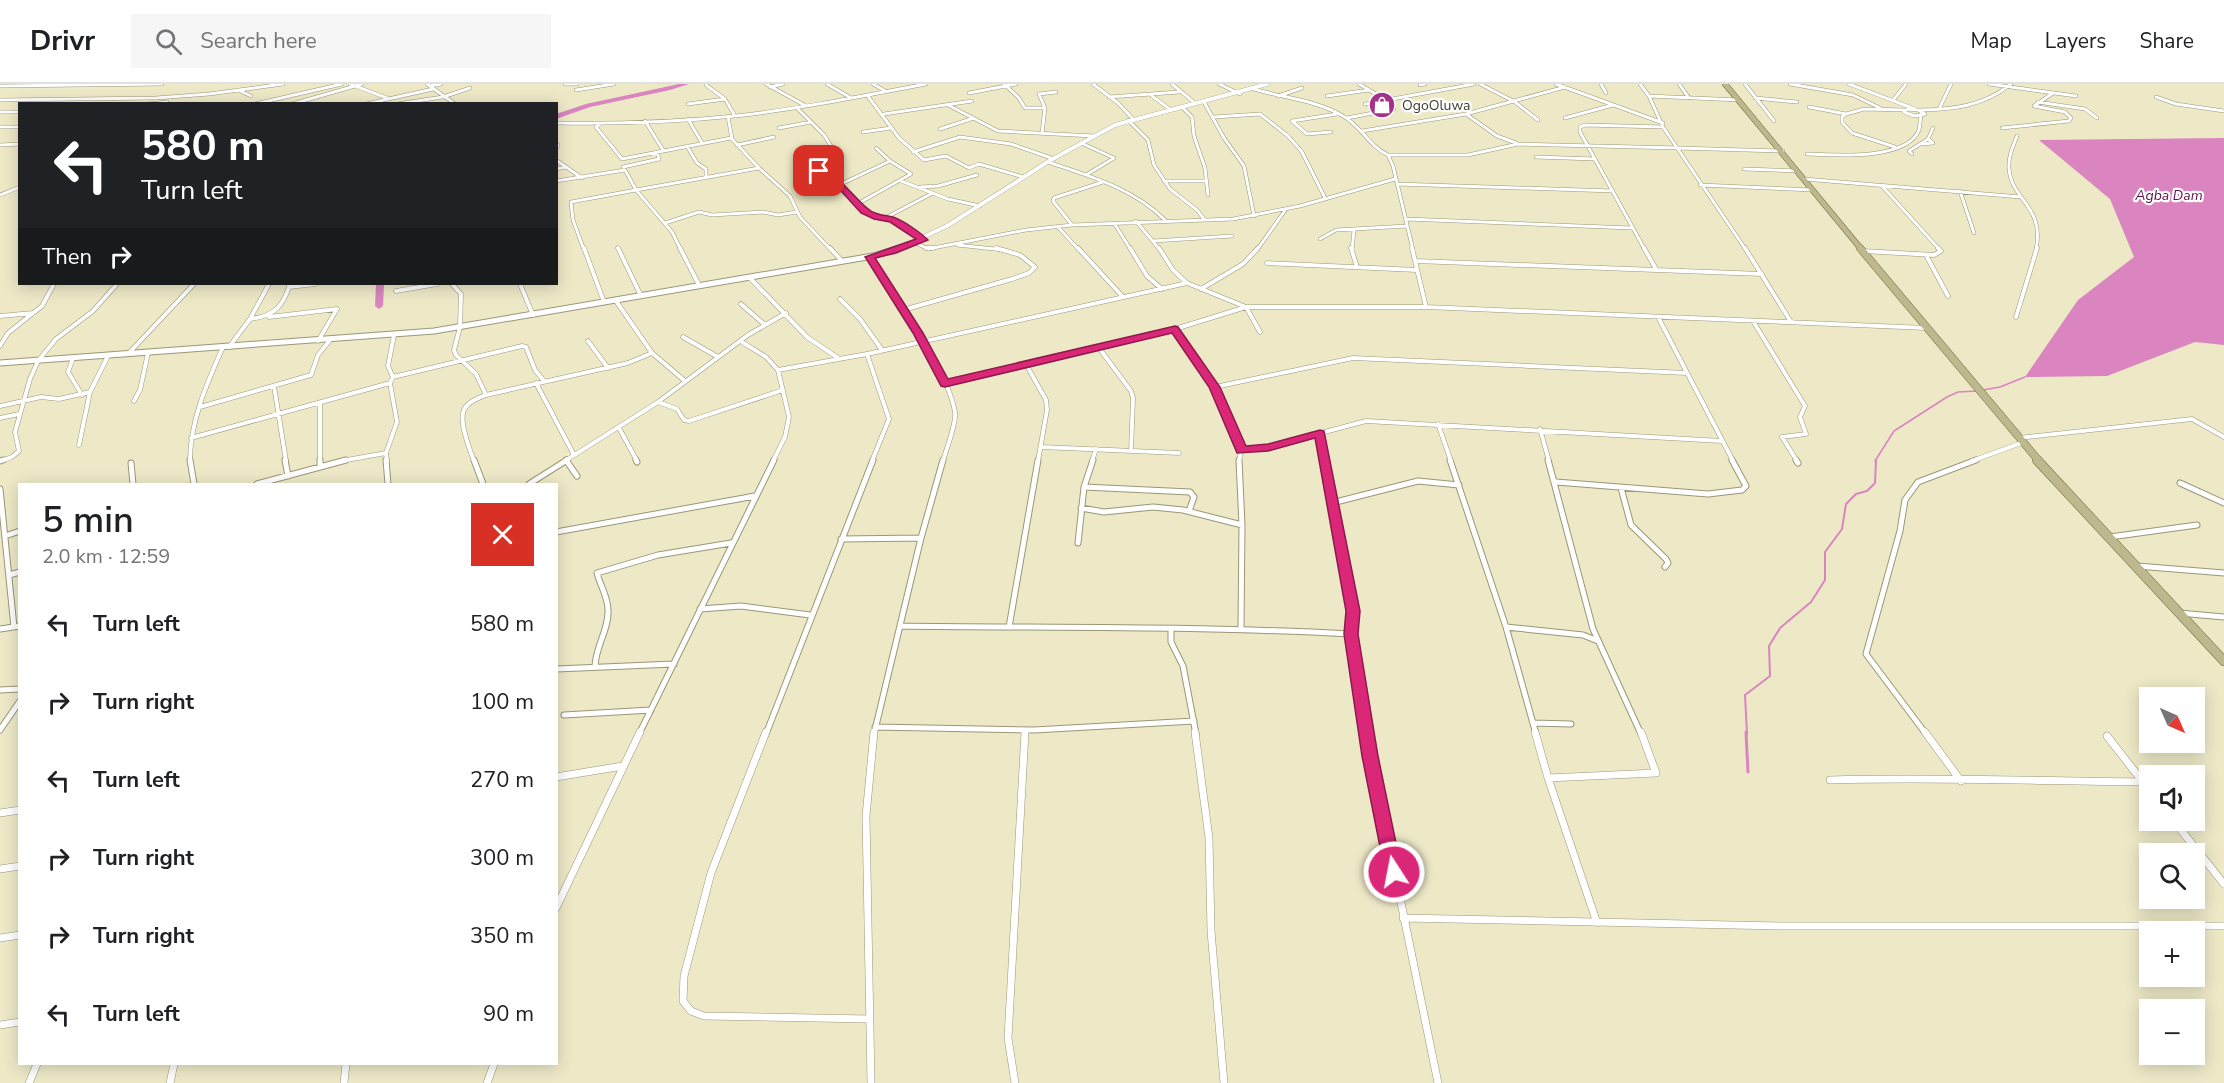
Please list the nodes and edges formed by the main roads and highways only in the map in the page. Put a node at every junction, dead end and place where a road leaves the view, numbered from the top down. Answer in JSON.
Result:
{"nodes":[{"id":1,"x":1725,"y":84,"type":"edge"},
{"id":2,"x":2224,"y":661,"type":"edge"}],
"edges":[{"from":1,"to":2,"type":"main road"}]}
